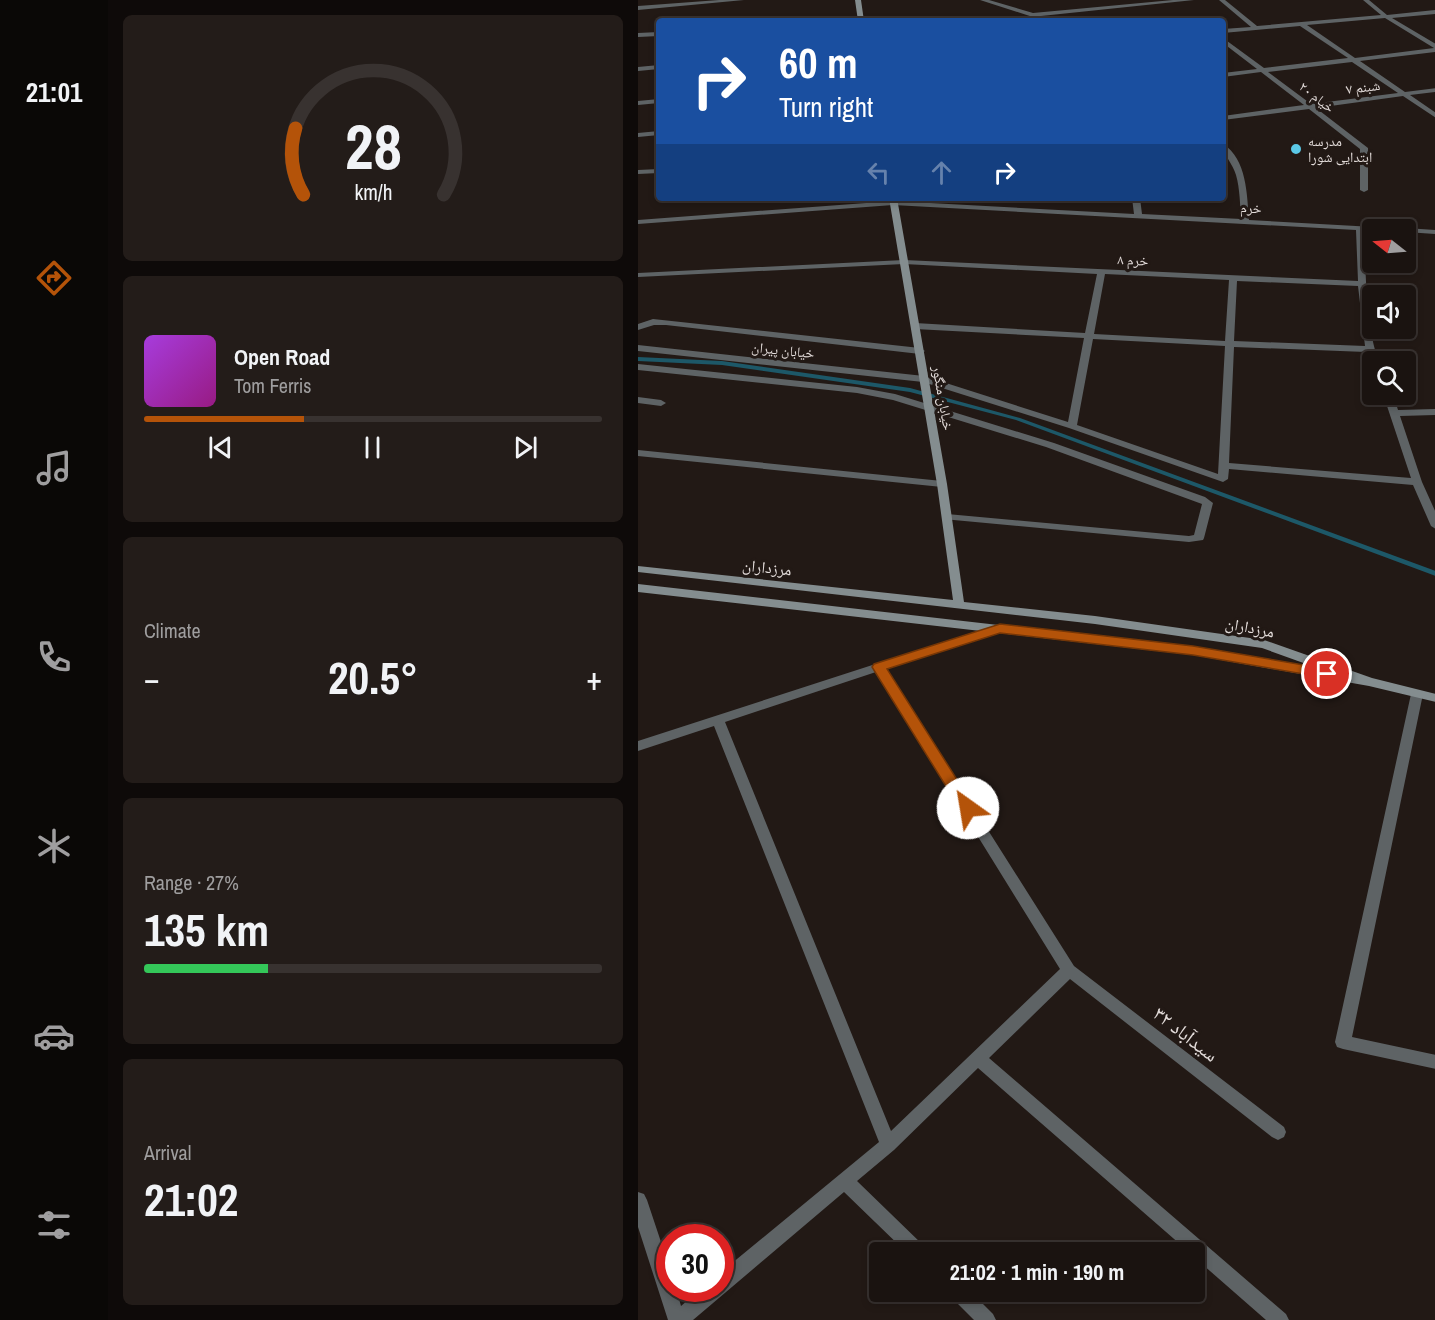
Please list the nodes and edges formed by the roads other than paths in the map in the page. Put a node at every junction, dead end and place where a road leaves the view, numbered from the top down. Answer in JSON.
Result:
{"nodes":[{"id":1,"x":741,"y":0,"type":"edge"},
{"id":2,"x":858,"y":0,"type":"edge"},
{"id":3,"x":983,"y":0,"type":"edge"},
{"id":4,"x":1191,"y":0,"type":"edge"},
{"id":5,"x":1222,"y":0,"type":"edge"},
{"id":6,"x":1366,"y":0,"type":"edge"},
{"id":7,"x":1371,"y":0,"type":"edge"},
{"id":8,"x":1157,"y":2,"type":"edge"},
{"id":9,"x":638,"y":8,"type":"edge"},
{"id":10,"x":1436,"y":12,"type":"edge"},
{"id":11,"x":1032,"y":15,"type":"junction"},
{"id":12,"x":1385,"y":16,"type":"junction"},
{"id":13,"x":861,"y":18,"type":"edge"},
{"id":14,"x":1041,"y":18,"type":"edge"},
{"id":15,"x":1300,"y":23,"type":"junction"},
{"id":16,"x":1255,"y":27,"type":"junction"},
{"id":17,"x":1226,"y":31,"type":"edge"},
{"id":18,"x":656,"y":34,"type":"edge"},
{"id":19,"x":638,"y":35,"type":"edge"},
{"id":20,"x":1226,"y":42,"type":"edge"},
{"id":21,"x":1436,"y":49,"type":"edge"},
{"id":22,"x":1354,"y":60,"type":"junction"},
{"id":23,"x":656,"y":67,"type":"edge"},
{"id":24,"x":638,"y":69,"type":"edge"},
{"id":25,"x":1261,"y":69,"type":"junction"},
{"id":26,"x":1226,"y":75,"type":"edge"},
{"id":27,"x":1436,"y":90,"type":"edge"},
{"id":28,"x":1402,"y":94,"type":"junction"},
{"id":29,"x":656,"y":101,"type":"edge"},
{"id":30,"x":638,"y":103,"type":"edge"},
{"id":31,"x":1307,"y":105,"type":"junction"},
{"id":32,"x":1436,"y":116,"type":"edge"},
{"id":33,"x":1226,"y":118,"type":"edge"},
{"id":34,"x":656,"y":133,"type":"edge"},
{"id":35,"x":638,"y":135,"type":"edge"},
{"id":36,"x":1226,"y":149,"type":"edge"},
{"id":37,"x":656,"y":171,"type":"edge"},
{"id":38,"x":638,"y":172,"type":"edge"},
{"id":39,"x":1364,"y":190,"type":"dead end"},
{"id":40,"x":881,"y":201,"type":"edge"},
{"id":41,"x":893,"y":201,"type":"edge"},
{"id":42,"x":909,"y":201,"type":"edge"},
{"id":43,"x":1136,"y":201,"type":"edge"},
{"id":44,"x":1138,"y":215,"type":"junction"},
{"id":45,"x":638,"y":222,"type":"edge"},
{"id":46,"x":1245,"y":222,"type":"junction"},
{"id":47,"x":1360,"y":228,"type":"joint"},
{"id":48,"x":1416,"y":231,"type":"edge"},
{"id":49,"x":1436,"y":232,"type":"edge"},
{"id":50,"x":904,"y":262,"type":"junction"},
{"id":51,"x":1101,"y":272,"type":"junction"},
{"id":52,"x":638,"y":275,"type":"edge"},
{"id":53,"x":1233,"y":279,"type":"junction"},
{"id":54,"x":1362,"y":284,"type":"junction"},
{"id":55,"x":915,"y":326,"type":"junction"},
{"id":56,"x":638,"y":327,"type":"edge"},
{"id":57,"x":1089,"y":336,"type":"junction"},
{"id":58,"x":1229,"y":344,"type":"junction"},
{"id":59,"x":638,"y":348,"type":"edge"},
{"id":60,"x":1370,"y":349,"type":"joint"},
{"id":61,"x":920,"y":351,"type":"junction"},
{"id":62,"x":638,"y":367,"type":"edge"},
{"id":63,"x":924,"y":379,"type":"junction"},
{"id":64,"x":638,"y":400,"type":"edge"},
{"id":65,"x":661,"y":403,"type":"dead end"},
{"id":66,"x":1393,"y":405,"type":"edge"},
{"id":67,"x":930,"y":408,"type":"junction"},
{"id":68,"x":1436,"y":412,"type":"edge"},
{"id":69,"x":1396,"y":413,"type":"junction"},
{"id":70,"x":1072,"y":426,"type":"junction"},
{"id":71,"x":638,"y":453,"type":"edge"},
{"id":72,"x":1224,"y":466,"type":"junction"},
{"id":73,"x":1417,"y":482,"type":"junction"},
{"id":74,"x":942,"y":484,"type":"junction"},
{"id":75,"x":947,"y":517,"type":"junction"},
{"id":76,"x":1436,"y":526,"type":"edge"},
{"id":77,"x":638,"y":569,"type":"edge"},
{"id":78,"x":638,"y":588,"type":"edge"},
{"id":79,"x":959,"y":604,"type":"junction"},
{"id":80,"x":1000,"y":628,"type":"junction"},
{"id":81,"x":879,"y":667,"type":"junction"},
{"id":82,"x":1369,"y":682,"type":"junction"},
{"id":83,"x":1417,"y":694,"type":"junction"},
{"id":84,"x":1436,"y":698,"type":"edge"},
{"id":85,"x":718,"y":721,"type":"junction"},
{"id":86,"x":638,"y":746,"type":"edge"},
{"id":87,"x":1069,"y":970,"type":"junction"},
{"id":88,"x":977,"y":1058,"type":"junction"},
{"id":89,"x":1436,"y":1062,"type":"edge"},
{"id":90,"x":1278,"y":1132,"type":"dead end"},
{"id":91,"x":888,"y":1145,"type":"junction"},
{"id":92,"x":845,"y":1181,"type":"junction"},
{"id":93,"x":638,"y":1200,"type":"edge"},
{"id":94,"x":908,"y":1242,"type":"edge"},
{"id":95,"x":734,"y":1273,"type":"edge"},
{"id":96,"x":699,"y":1302,"type":"edge"},
{"id":97,"x":968,"y":1302,"type":"edge"},
{"id":98,"x":678,"y":1320,"type":"edge"},
{"id":99,"x":987,"y":1320,"type":"edge"},
{"id":100,"x":1280,"y":1320,"type":"edge"}],
"edges":[{"from":1,"to":9,"type":"street"},
{"from":2,"to":13,"type":"street"},
{"from":3,"to":11,"type":"street"},
{"from":4,"to":8,"type":"street"},
{"from":5,"to":16,"type":"street"},
{"from":6,"to":7,"type":"street"},
{"from":6,"to":12,"type":"street"},
{"from":8,"to":11,"type":"street"},
{"from":10,"to":12,"type":"street"},
{"from":11,"to":14,"type":"street"},
{"from":12,"to":15,"type":"street"},
{"from":12,"to":21,"type":"street"},
{"from":15,"to":16,"type":"street"},
{"from":15,"to":22,"type":"street"},
{"from":16,"to":17,"type":"street"},
{"from":18,"to":19,"type":"street"},
{"from":20,"to":25,"type":"street","name":"خیام ۲۰"},
{"from":21,"to":22,"type":"street"},
{"from":22,"to":25,"type":"street"},
{"from":22,"to":28,"type":"street"},
{"from":23,"to":24,"type":"street"},
{"from":25,"to":26,"type":"street"},
{"from":25,"to":31,"type":"street","name":"خیام ۲۰"},
{"from":27,"to":28,"type":"street","name":"شبنم ۷"},
{"from":28,"to":31,"type":"street","name":"شبنم ۷"},
{"from":28,"to":32,"type":"street"},
{"from":29,"to":30,"type":"street"},
{"from":31,"to":33,"type":"street","name":"شبنم ۷"},
{"from":31,"to":39,"type":"street","name":"خیام ۲۰"},
{"from":34,"to":35,"type":"street"},
{"from":36,"to":46,"type":"street"},
{"from":37,"to":38,"type":"street"},
{"from":40,"to":45,"type":"street","name":"خرم"},
{"from":41,"to":50,"type":"street","name":"خیابان منگور"},
{"from":42,"to":44,"type":"street","name":"خرم"},
{"from":43,"to":44,"type":"street"},
{"from":44,"to":46,"type":"street","name":"خرم"},
{"from":46,"to":47,"type":"street","name":"خرم"},
{"from":47,"to":54,"type":"street"},
{"from":48,"to":49,"type":"street"},
{"from":50,"to":51,"type":"street","name":"خرم ۸"},
{"from":50,"to":52,"type":"street","name":"خرم ۸"},
{"from":50,"to":55,"type":"street","name":"خیابان منگور"},
{"from":51,"to":53,"type":"street","name":"خرم ۸"},
{"from":51,"to":57,"type":"street"},
{"from":53,"to":54,"type":"street","name":"خرم ۸"},
{"from":53,"to":58,"type":"street"},
{"from":54,"to":60,"type":"street"},
{"from":55,"to":57,"type":"street"},
{"from":55,"to":61,"type":"street","name":"خیابان منگور"},
{"from":56,"to":61,"type":"street"},
{"from":57,"to":58,"type":"street"},
{"from":57,"to":70,"type":"street"},
{"from":58,"to":60,"type":"street"},
{"from":58,"to":72,"type":"street"},
{"from":59,"to":63,"type":"street","name":"خیابان پیران"},
{"from":61,"to":63,"type":"street","name":"خیابان منگور"},
{"from":62,"to":67,"type":"street"},
{"from":63,"to":67,"type":"street","name":"خیابان منگور"},
{"from":63,"to":70,"type":"street","name":"خیابان پیران"},
{"from":64,"to":65,"type":"street"},
{"from":66,"to":69,"type":"street"},
{"from":67,"to":74,"type":"street","name":"خیابان منگور"},
{"from":67,"to":75,"type":"street"},
{"from":68,"to":69,"type":"street"},
{"from":69,"to":73,"type":"street"},
{"from":70,"to":72,"type":"street","name":"خیابان پیران"},
{"from":71,"to":74,"type":"street"},
{"from":72,"to":73,"type":"street"},
{"from":73,"to":76,"type":"street"},
{"from":74,"to":75,"type":"street","name":"خیابان منگور"},
{"from":75,"to":79,"type":"street","name":"خیابان منگور"},
{"from":77,"to":79,"type":"street","name":"مرزداران"},
{"from":78,"to":80,"type":"street","name":"مرزداران"},
{"from":79,"to":82,"type":"street","name":"مرزداران"},
{"from":80,"to":81,"type":"street"},
{"from":80,"to":82,"type":"street","name":"مرزداران"},
{"from":81,"to":85,"type":"street"},
{"from":81,"to":87,"type":"street"},
{"from":82,"to":83,"type":"street"},
{"from":83,"to":84,"type":"street"},
{"from":83,"to":89,"type":"street"},
{"from":85,"to":86,"type":"street"},
{"from":85,"to":91,"type":"street"},
{"from":87,"to":88,"type":"street"},
{"from":87,"to":90,"type":"street","name":"سیدآباد ۳۲"},
{"from":88,"to":91,"type":"street"},
{"from":88,"to":100,"type":"street"},
{"from":91,"to":92,"type":"street"},
{"from":92,"to":94,"type":"street"},
{"from":92,"to":95,"type":"street"},
{"from":93,"to":98,"type":"street"},
{"from":96,"to":98,"type":"street"},
{"from":97,"to":99,"type":"street"}]}
